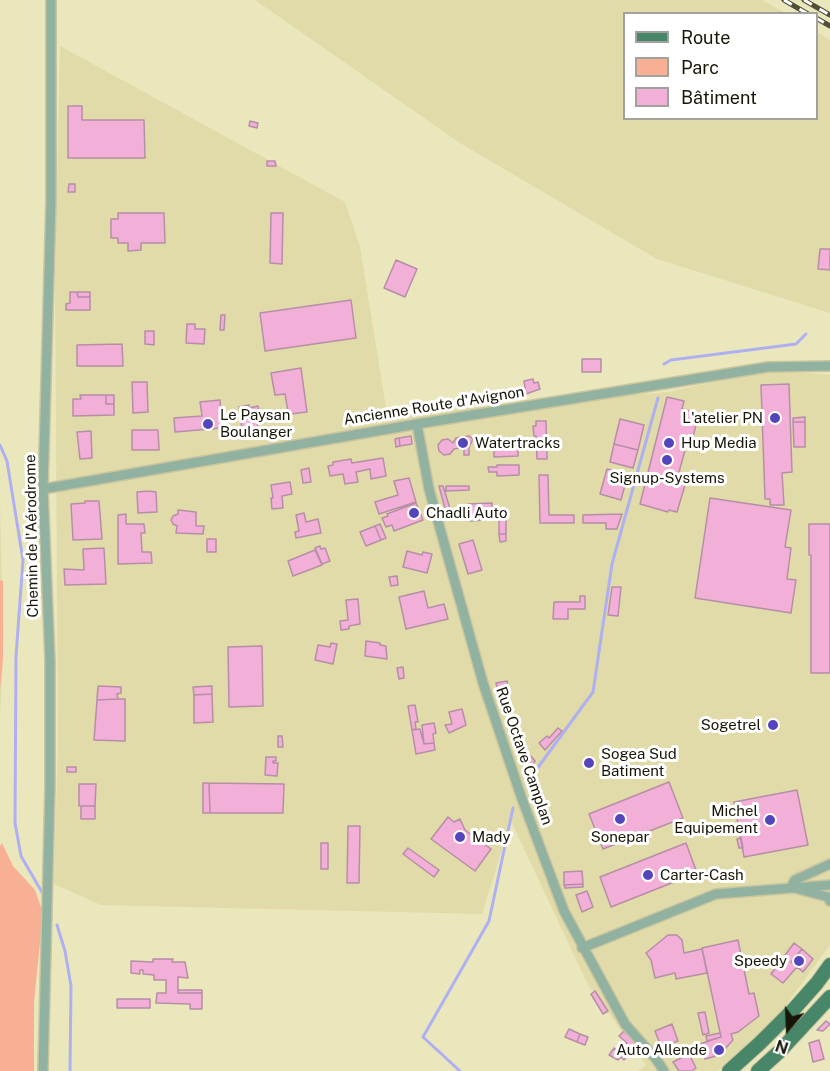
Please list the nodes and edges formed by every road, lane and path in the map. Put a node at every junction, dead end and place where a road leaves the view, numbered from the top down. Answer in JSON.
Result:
{"nodes":[{"id":1,"x":51,"y":0,"type":"edge"},
{"id":2,"x":830,"y":366,"type":"edge"},
{"id":3,"x":417,"y":424,"type":"junction"},
{"id":4,"x":44,"y":489,"type":"junction"},
{"id":5,"x":830,"y":864,"type":"edge"},
{"id":6,"x":830,"y":885,"type":"edge"},
{"id":7,"x":791,"y":887,"type":"junction"},
{"id":8,"x":830,"y":901,"type":"edge"},
{"id":9,"x":582,"y":948,"type":"junction"},
{"id":10,"x":830,"y":965,"type":"edge"},
{"id":11,"x":830,"y":997,"type":"edge"},
{"id":12,"x":43,"y":1071,"type":"edge"},
{"id":13,"x":664,"y":1071,"type":"edge"},
{"id":14,"x":729,"y":1071,"type":"edge"},
{"id":15,"x":758,"y":1071,"type":"edge"}],
"edges":[{"from":1,"to":4,"type":"street","name":"Chemin de l'Aérodrome"},
{"from":2,"to":3,"type":"street","name":"Ancienne Route d'Avignon"},
{"from":3,"to":4,"type":"street","name":"Ancienne Route d'Avignon"},
{"from":3,"to":9,"type":"street","name":"Rue Octave Camplan"},
{"from":4,"to":12,"type":"street","name":"Chemin de l'Aérodrome"},
{"from":5,"to":7,"type":"street"},
{"from":6,"to":7,"type":"street"},
{"from":7,"to":8,"type":"street"},
{"from":7,"to":9,"type":"street"},
{"from":9,"to":13,"type":"street","name":"Rue Octave Camplan"},
{"from":10,"to":14,"type":"main road"},
{"from":11,"to":15,"type":"main road"}]}
